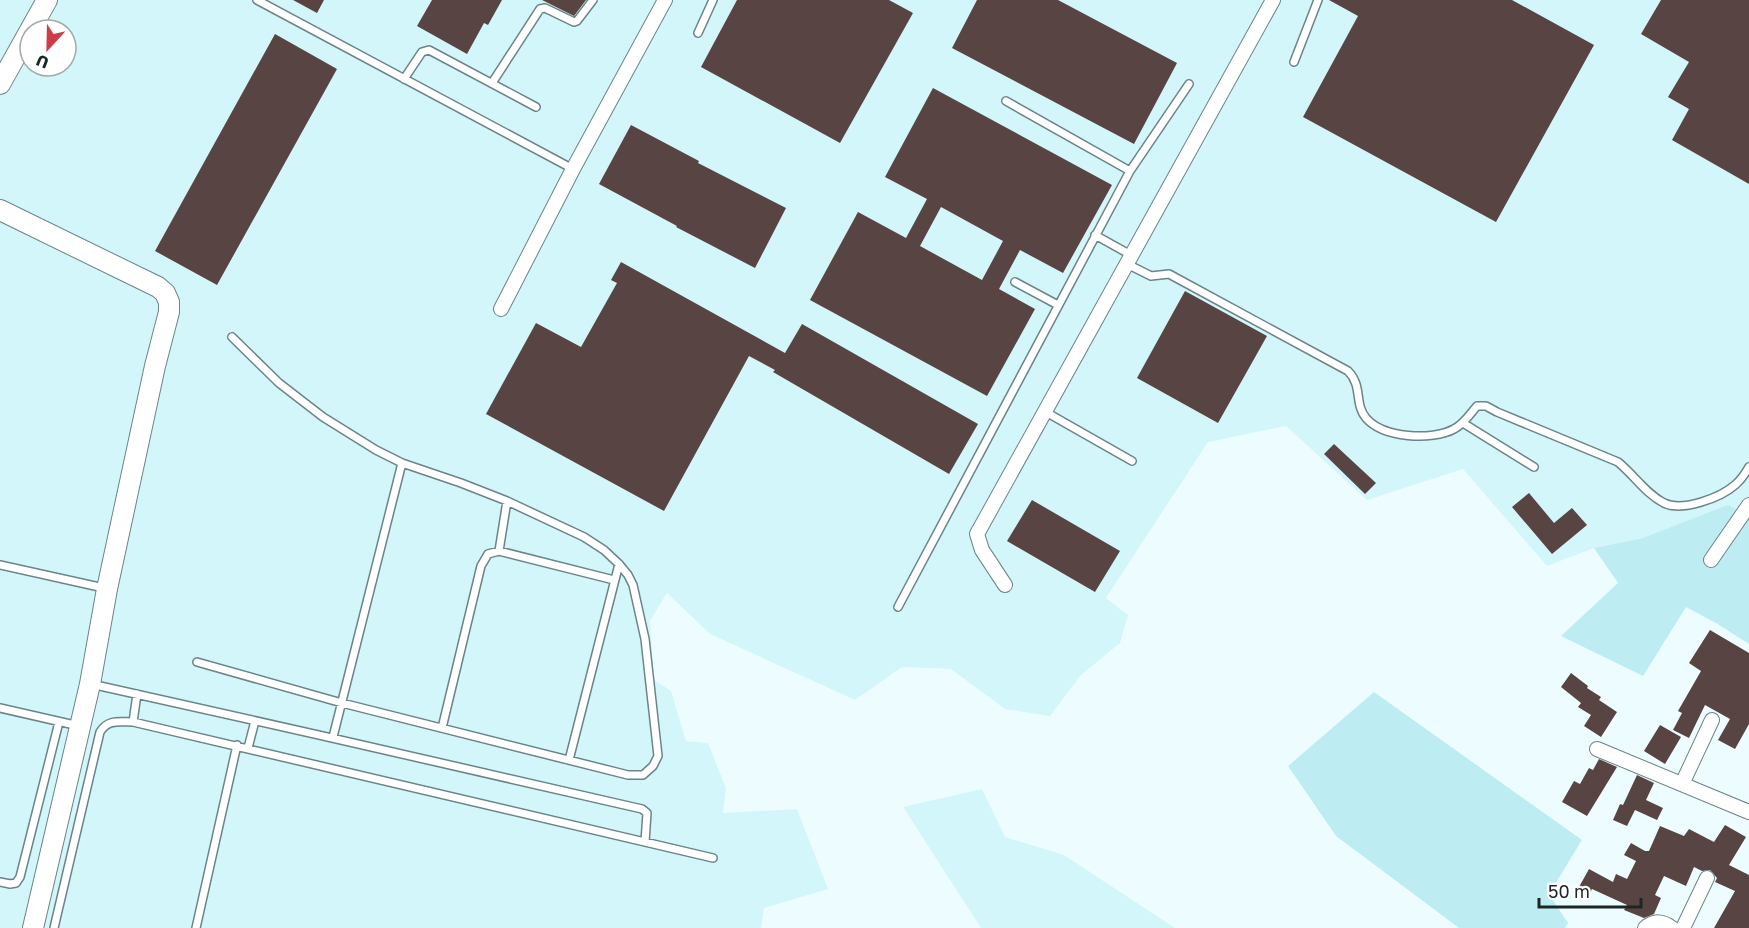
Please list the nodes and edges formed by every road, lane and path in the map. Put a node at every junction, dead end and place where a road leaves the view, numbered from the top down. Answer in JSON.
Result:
{"nodes":[{"id":1,"x":46,"y":0,"type":"edge"},
{"id":2,"x":257,"y":0,"type":"edge"},
{"id":3,"x":593,"y":0,"type":"edge"},
{"id":4,"x":665,"y":0,"type":"edge"},
{"id":5,"x":713,"y":0,"type":"edge"},
{"id":6,"x":1272,"y":0,"type":"edge"},
{"id":7,"x":1318,"y":0,"type":"edge"},
{"id":8,"x":698,"y":33,"type":"dead end"},
{"id":9,"x":1294,"y":62,"type":"dead end"},
{"id":10,"x":404,"y":79,"type":"junction"},
{"id":11,"x":492,"y":83,"type":"junction"},
{"id":12,"x":0,"y":84,"type":"edge"},
{"id":13,"x":1189,"y":84,"type":"dead end"},
{"id":14,"x":1006,"y":100,"type":"dead end"},
{"id":15,"x":536,"y":106,"type":"dead end"},
{"id":16,"x":573,"y":169,"type":"junction"},
{"id":17,"x":1130,"y":171,"type":"junction"},
{"id":18,"x":0,"y":210,"type":"edge"},
{"id":19,"x":1095,"y":235,"type":"junction"},
{"id":20,"x":1128,"y":259,"type":"junction"},
{"id":21,"x":1015,"y":282,"type":"dead end"},
{"id":22,"x":1058,"y":305,"type":"junction"},
{"id":23,"x":501,"y":309,"type":"dead end"},
{"id":24,"x":232,"y":337,"type":"dead end"},
{"id":25,"x":1044,"y":411,"type":"junction"},
{"id":26,"x":1463,"y":423,"type":"junction"},
{"id":27,"x":1132,"y":461,"type":"dead end"},
{"id":28,"x":402,"y":463,"type":"junction"},
{"id":29,"x":1534,"y":467,"type":"dead end"},
{"id":30,"x":1749,"y":467,"type":"edge"},
{"id":31,"x":507,"y":501,"type":"junction"},
{"id":32,"x":1749,"y":505,"type":"edge"},
{"id":33,"x":499,"y":551,"type":"junction"},
{"id":34,"x":1712,"y":560,"type":"dead end"},
{"id":35,"x":620,"y":564,"type":"junction"},
{"id":36,"x":0,"y":565,"type":"edge"},
{"id":37,"x":614,"y":580,"type":"junction"},
{"id":38,"x":1005,"y":585,"type":"dead end"},
{"id":39,"x":107,"y":589,"type":"junction"},
{"id":40,"x":898,"y":607,"type":"dead end"},
{"id":41,"x":196,"y":662,"type":"dead end"},
{"id":42,"x":90,"y":684,"type":"junction"},
{"id":43,"x":137,"y":694,"type":"junction"},
{"id":44,"x":342,"y":703,"type":"junction"},
{"id":45,"x":0,"y":708,"type":"edge"},
{"id":46,"x":1712,"y":720,"type":"dead end"},
{"id":47,"x":255,"y":721,"type":"junction"},
{"id":48,"x":59,"y":722,"type":"junction"},
{"id":49,"x":133,"y":722,"type":"junction"},
{"id":50,"x":80,"y":727,"type":"junction"},
{"id":51,"x":442,"y":728,"type":"junction"},
{"id":52,"x":333,"y":737,"type":"junction"},
{"id":53,"x":237,"y":745,"type":"junction"},
{"id":54,"x":248,"y":748,"type":"junction"},
{"id":55,"x":1597,"y":749,"type":"dead end"},
{"id":56,"x":569,"y":760,"type":"junction"},
{"id":57,"x":1682,"y":784,"type":"junction"},
{"id":58,"x":1749,"y":812,"type":"edge"},
{"id":59,"x":645,"y":842,"type":"junction"},
{"id":60,"x":713,"y":858,"type":"dead end"},
{"id":61,"x":1707,"y":878,"type":"dead end"},
{"id":62,"x":0,"y":882,"type":"edge"},
{"id":63,"x":33,"y":928,"type":"edge"},
{"id":64,"x":54,"y":928,"type":"edge"},
{"id":65,"x":196,"y":928,"type":"edge"},
{"id":66,"x":1645,"y":928,"type":"edge"},
{"id":67,"x":1672,"y":928,"type":"edge"},
{"id":68,"x":1683,"y":928,"type":"edge"}],
"edges":[{"from":1,"to":12,"type":"street"},
{"from":2,"to":10,"type":"lane"},
{"from":3,"to":11,"type":"lane"},
{"from":4,"to":16,"type":"street"},
{"from":5,"to":8,"type":"lane"},
{"from":6,"to":20,"type":"street"},
{"from":7,"to":9,"type":"lane"},
{"from":10,"to":11,"type":"lane"},
{"from":10,"to":16,"type":"lane"},
{"from":11,"to":15,"type":"lane"},
{"from":13,"to":17,"type":"lane"},
{"from":14,"to":17,"type":"lane"},
{"from":16,"to":23,"type":"street"},
{"from":17,"to":19,"type":"lane"},
{"from":18,"to":39,"type":"street"},
{"from":19,"to":20,"type":"lane"},
{"from":19,"to":22,"type":"lane"},
{"from":20,"to":25,"type":"street"},
{"from":20,"to":26,"type":"lane"},
{"from":21,"to":22,"type":"lane"},
{"from":22,"to":40,"type":"lane"},
{"from":24,"to":28,"type":"lane"},
{"from":25,"to":27,"type":"lane"},
{"from":25,"to":38,"type":"street"},
{"from":26,"to":29,"type":"lane"},
{"from":26,"to":30,"type":"lane"},
{"from":28,"to":31,"type":"lane"},
{"from":28,"to":44,"type":"lane"},
{"from":31,"to":33,"type":"lane"},
{"from":31,"to":35,"type":"lane"},
{"from":32,"to":34,"type":"street"},
{"from":33,"to":37,"type":"lane"},
{"from":33,"to":51,"type":"lane"},
{"from":35,"to":37,"type":"lane"},
{"from":35,"to":56,"type":"lane"},
{"from":36,"to":39,"type":"lane"},
{"from":37,"to":56,"type":"lane"},
{"from":39,"to":42,"type":"street"},
{"from":41,"to":44,"type":"lane"},
{"from":42,"to":43,"type":"lane"},
{"from":42,"to":50,"type":"street"},
{"from":43,"to":47,"type":"lane"},
{"from":43,"to":49,"type":"lane"},
{"from":44,"to":51,"type":"lane"},
{"from":44,"to":52,"type":"lane"},
{"from":45,"to":48,"type":"lane"},
{"from":46,"to":57,"type":"street"},
{"from":47,"to":52,"type":"lane"},
{"from":47,"to":54,"type":"lane"},
{"from":48,"to":50,"type":"lane"},
{"from":48,"to":62,"type":"lane"},
{"from":49,"to":53,"type":"lane"},
{"from":49,"to":64,"type":"lane"},
{"from":50,"to":63,"type":"street"},
{"from":51,"to":56,"type":"lane"},
{"from":52,"to":59,"type":"lane"},
{"from":53,"to":54,"type":"lane"},
{"from":53,"to":65,"type":"lane"},
{"from":54,"to":59,"type":"lane"},
{"from":55,"to":57,"type":"street"},
{"from":57,"to":58,"type":"street"},
{"from":59,"to":60,"type":"lane"},
{"from":61,"to":68,"type":"street"},
{"from":66,"to":67,"type":"street"}]}
